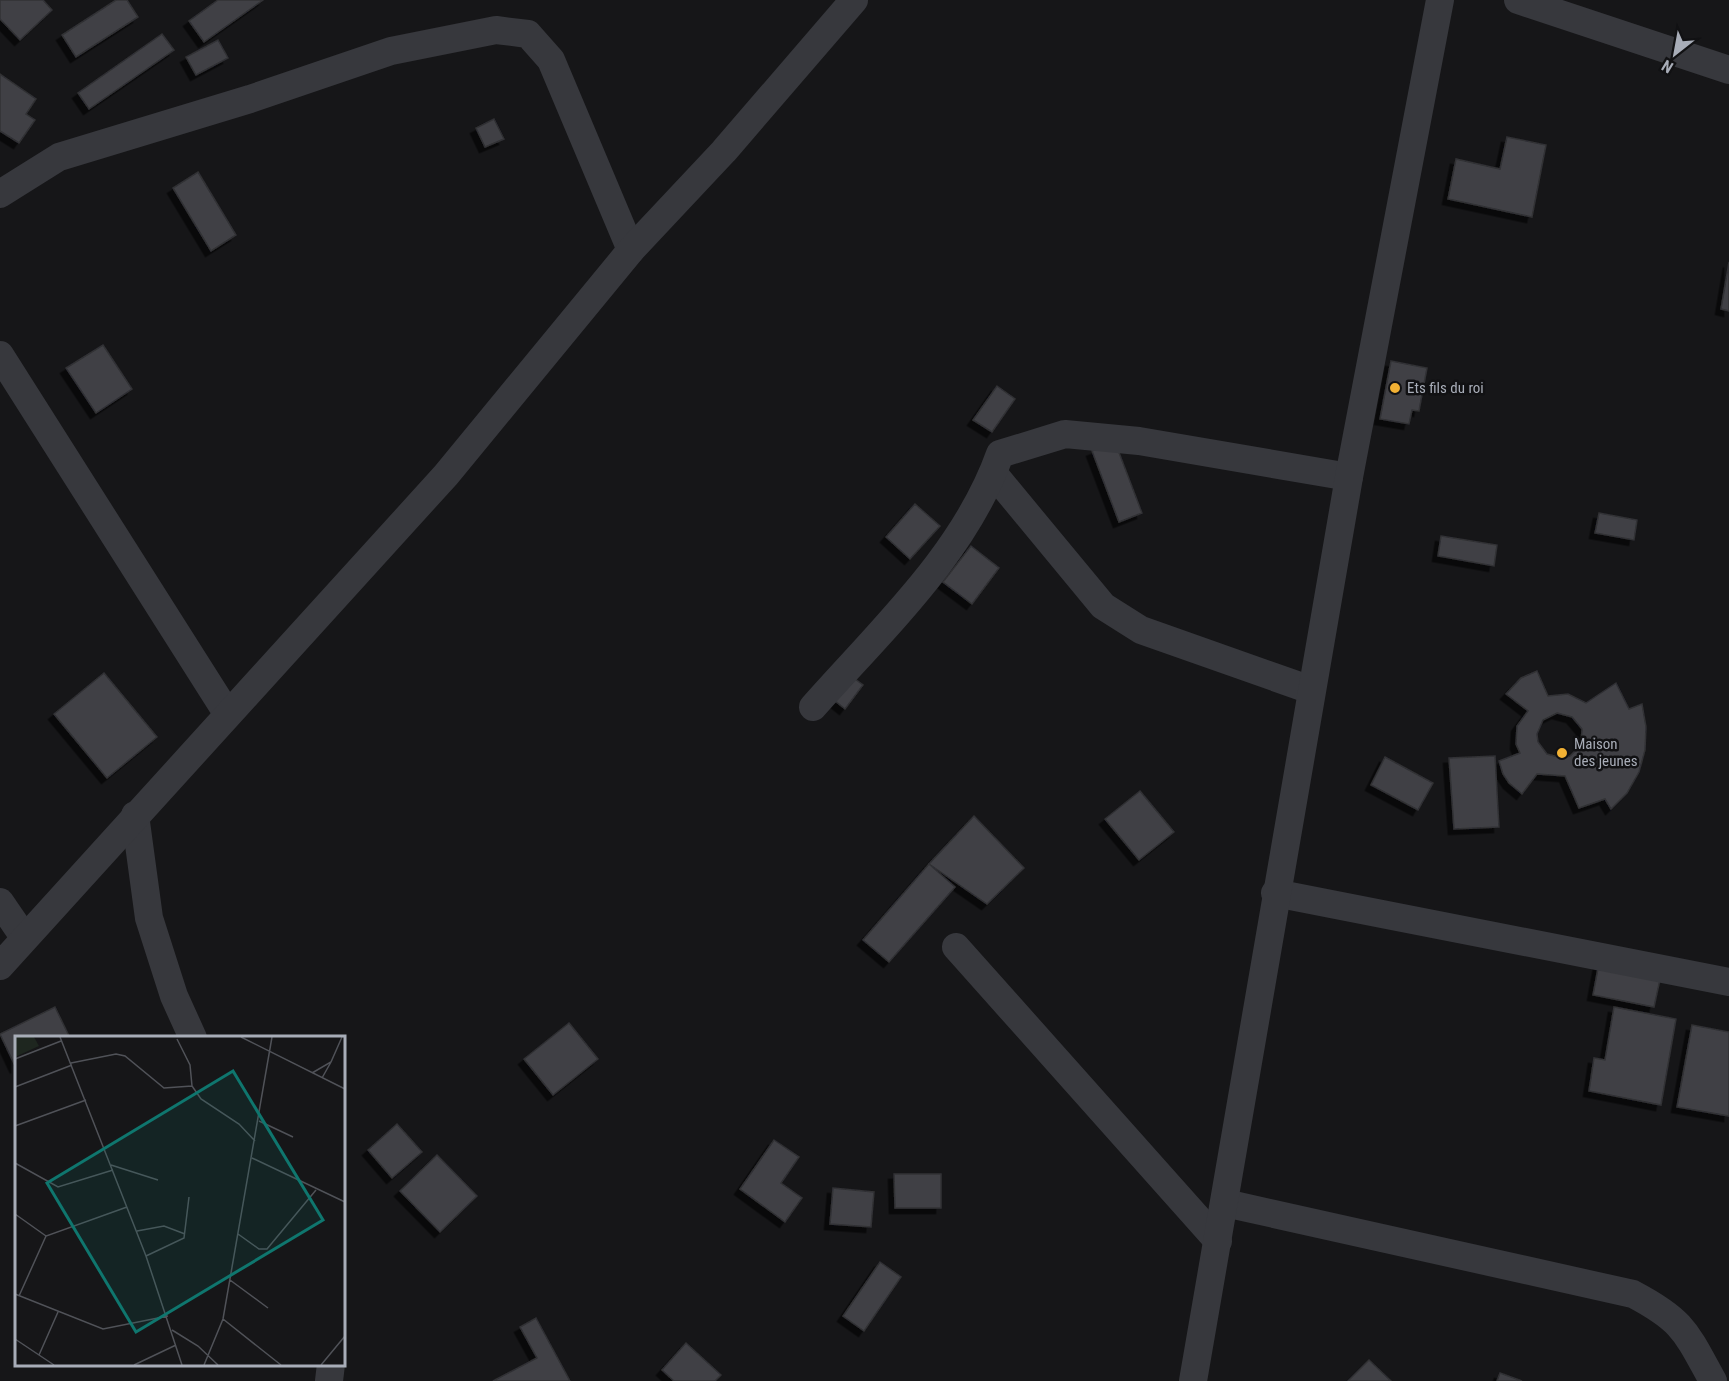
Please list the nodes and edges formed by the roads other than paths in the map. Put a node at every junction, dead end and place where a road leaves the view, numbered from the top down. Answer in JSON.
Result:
{"nodes":[{"id":1,"x":854,"y":0,"type":"edge"},
{"id":2,"x":1440,"y":0,"type":"edge"},
{"id":3,"x":1518,"y":0,"type":"edge"},
{"id":4,"x":1729,"y":70,"type":"edge"},
{"id":5,"x":0,"y":194,"type":"edge"},
{"id":6,"x":631,"y":250,"type":"junction"},
{"id":7,"x":0,"y":356,"type":"edge"},
{"id":8,"x":993,"y":473,"type":"junction"},
{"id":9,"x":1349,"y":477,"type":"junction"},
{"id":10,"x":1311,"y":690,"type":"junction"},
{"id":11,"x":813,"y":707,"type":"dead end"},
{"id":12,"x":227,"y":713,"type":"junction"},
{"id":13,"x":135,"y":815,"type":"junction"},
{"id":14,"x":1275,"y":893,"type":"junction"},
{"id":15,"x":0,"y":902,"type":"edge"},
{"id":16,"x":24,"y":937,"type":"junction"},
{"id":17,"x":956,"y":947,"type":"dead end"},
{"id":18,"x":0,"y":966,"type":"edge"},
{"id":19,"x":1729,"y":982,"type":"edge"},
{"id":20,"x":192,"y":1036,"type":"edge"},
{"id":21,"x":1225,"y":1203,"type":"junction"},
{"id":22,"x":1218,"y":1241,"type":"junction"},
{"id":23,"x":331,"y":1366,"type":"edge"},
{"id":24,"x":329,"y":1381,"type":"edge"},
{"id":25,"x":1193,"y":1381,"type":"edge"},
{"id":26,"x":1713,"y":1381,"type":"edge"}],
"edges":[{"from":1,"to":6,"type":"street"},
{"from":2,"to":9,"type":"street"},
{"from":3,"to":4,"type":"street"},
{"from":5,"to":6,"type":"street"},
{"from":6,"to":12,"type":"street"},
{"from":7,"to":12,"type":"street"},
{"from":8,"to":9,"type":"street"},
{"from":8,"to":10,"type":"street"},
{"from":8,"to":11,"type":"street"},
{"from":9,"to":10,"type":"street"},
{"from":10,"to":14,"type":"street"},
{"from":12,"to":13,"type":"street"},
{"from":13,"to":16,"type":"street"},
{"from":13,"to":20,"type":"street"},
{"from":14,"to":19,"type":"street"},
{"from":14,"to":21,"type":"street"},
{"from":15,"to":16,"type":"street"},
{"from":16,"to":18,"type":"street"},
{"from":17,"to":22,"type":"street"},
{"from":21,"to":22,"type":"street"},
{"from":21,"to":26,"type":"street"},
{"from":22,"to":25,"type":"street"},
{"from":23,"to":24,"type":"street"}]}
